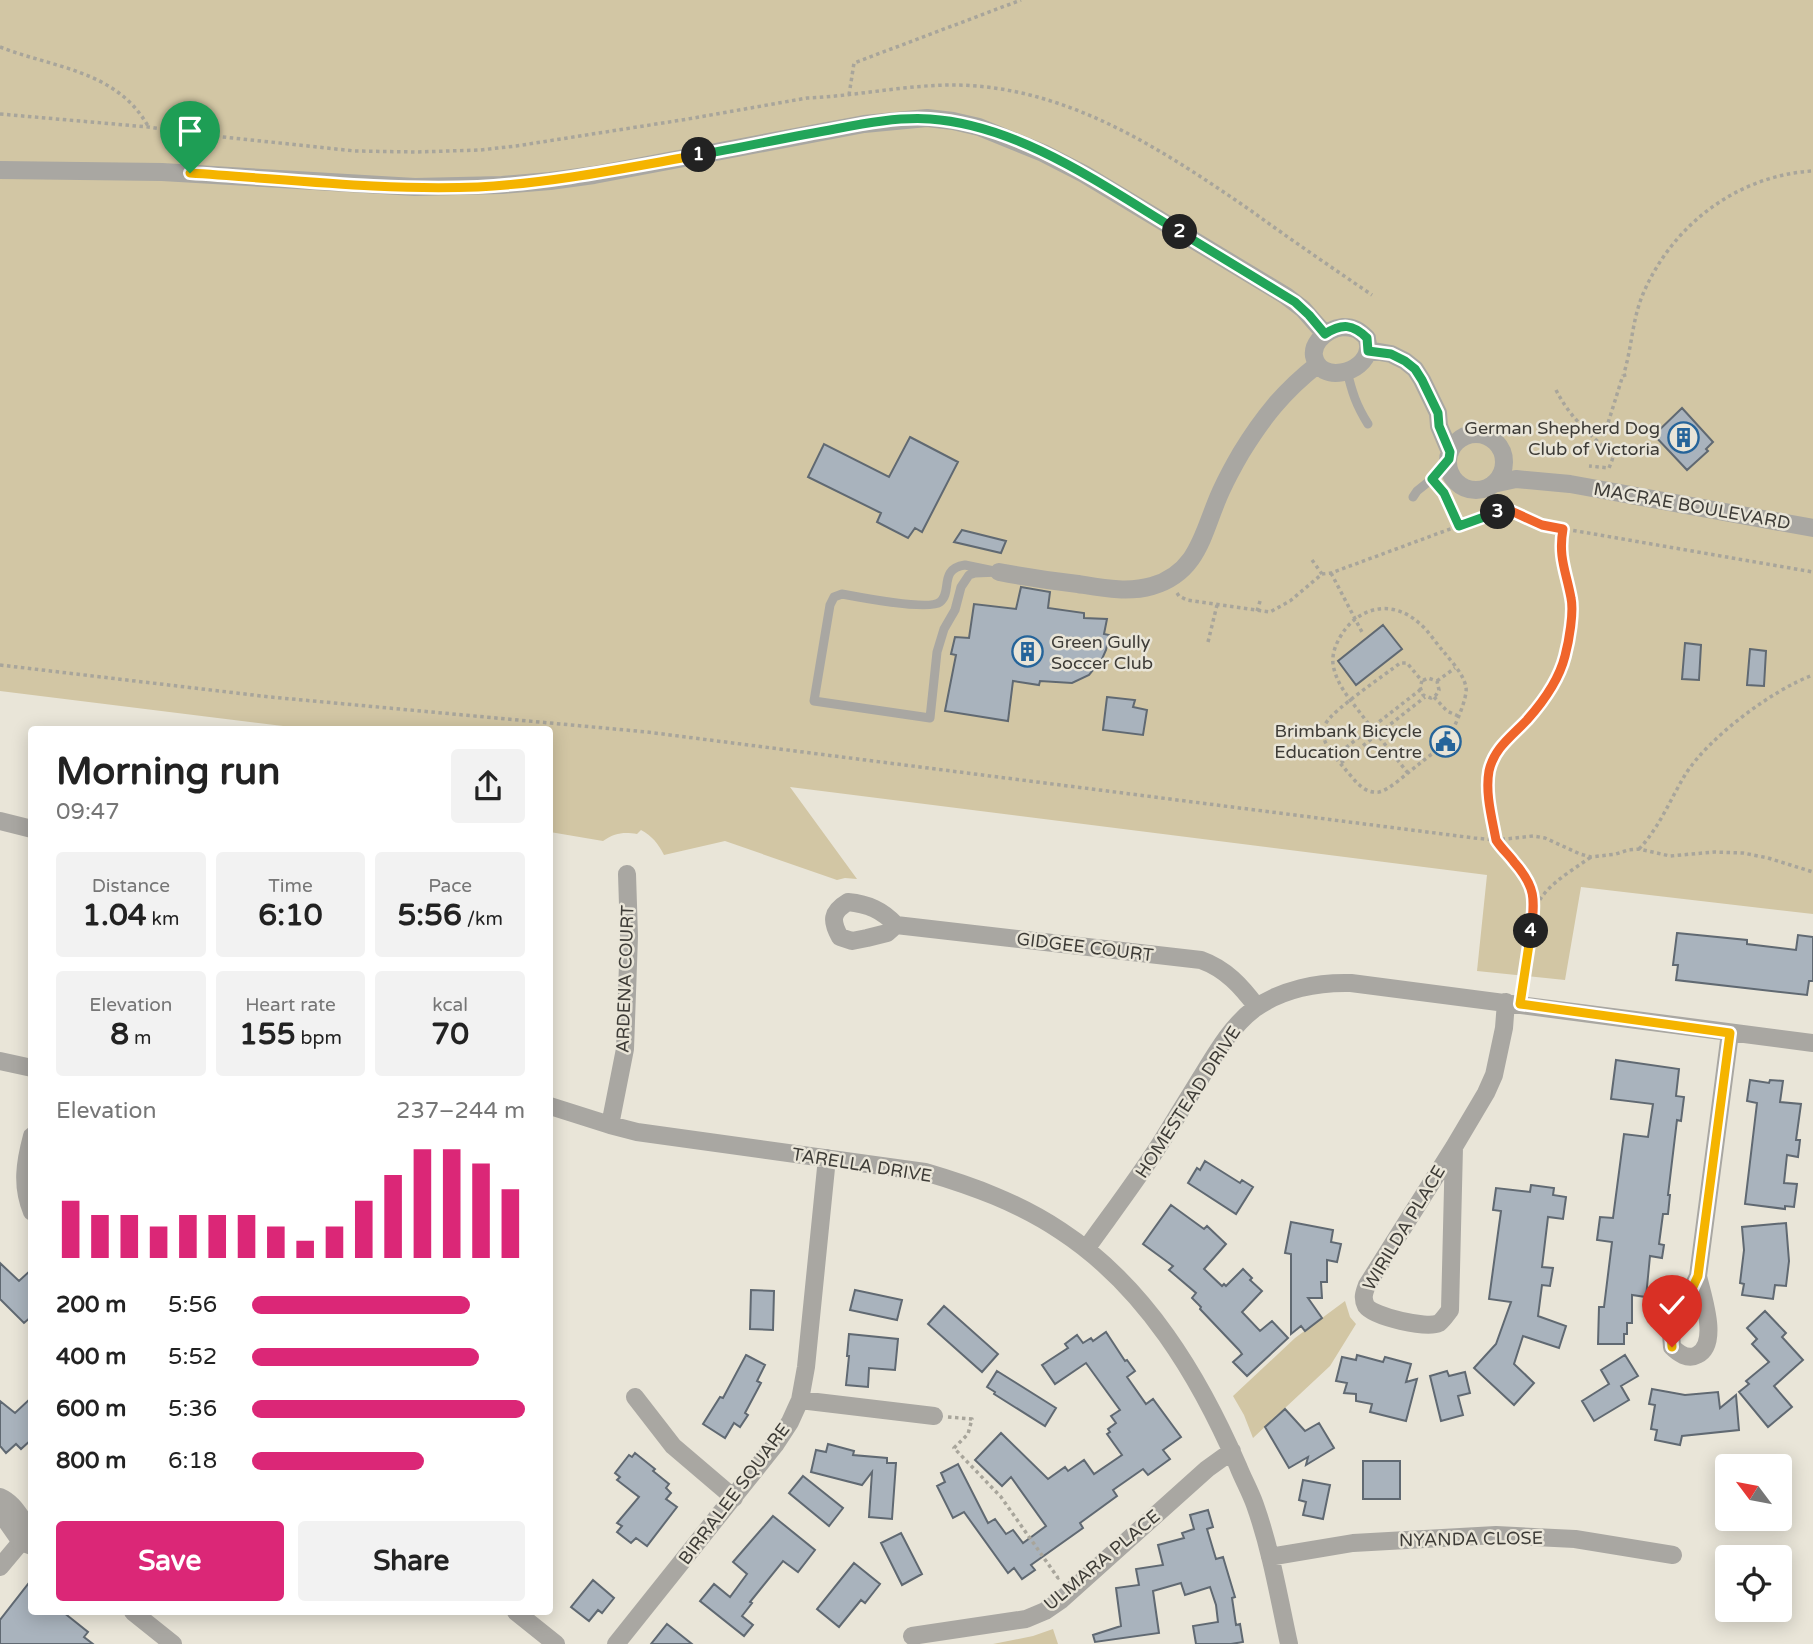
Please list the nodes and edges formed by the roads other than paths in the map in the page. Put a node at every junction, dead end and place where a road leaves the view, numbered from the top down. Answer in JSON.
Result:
{"nodes":[{"id":1,"x":0,"y":170,"type":"edge"},
{"id":2,"x":1325,"y":334,"type":"junction"},
{"id":3,"x":1368,"y":351,"type":"junction"},
{"id":4,"x":1317,"y":365,"type":"junction"},
{"id":5,"x":1347,"y":371,"type":"junction"},
{"id":6,"x":1438,"y":413,"type":"junction"},
{"id":7,"x":1368,"y":424,"type":"dead end"},
{"id":8,"x":1472,"y":435,"type":"junction"},
{"id":9,"x":1502,"y":452,"type":"junction"},
{"id":10,"x":1449,"y":456,"type":"junction"},
{"id":11,"x":1493,"y":484,"type":"junction"},
{"id":12,"x":1570,"y":484,"type":"junction"},
{"id":13,"x":1413,"y":497,"type":"dead end"},
{"id":14,"x":1813,"y":528,"type":"edge"},
{"id":15,"x":999,"y":572,"type":"junction"},
{"id":16,"x":0,"y":821,"type":"edge"},
{"id":17,"x":28,"y":829,"type":"edge"},
{"id":18,"x":627,"y":874,"type":"dead end"},
{"id":19,"x":896,"y":925,"type":"dead end"},
{"id":20,"x":1513,"y":1003,"type":"junction"},
{"id":21,"x":1257,"y":1007,"type":"junction"},
{"id":22,"x":1730,"y":1033,"type":"junction"},
{"id":23,"x":1813,"y":1043,"type":"edge"},
{"id":24,"x":0,"y":1060,"type":"edge"},
{"id":25,"x":28,"y":1067,"type":"edge"},
{"id":26,"x":553,"y":1107,"type":"edge"},
{"id":27,"x":610,"y":1125,"type":"junction"},
{"id":28,"x":1454,"y":1147,"type":"junction"},
{"id":29,"x":28,"y":1151,"type":"edge"},
{"id":30,"x":827,"y":1158,"type":"junction"},
{"id":31,"x":28,"y":1203,"type":"edge"},
{"id":32,"x":1086,"y":1249,"type":"junction"},
{"id":33,"x":1698,"y":1276,"type":"dead end"},
{"id":34,"x":635,"y":1397,"type":"dead end"},
{"id":35,"x":800,"y":1400,"type":"junction"},
{"id":36,"x":934,"y":1416,"type":"road end"},
{"id":37,"x":1232,"y":1451,"type":"junction"},
{"id":38,"x":0,"y":1497,"type":"edge"},
{"id":39,"x":734,"y":1498,"type":"junction"},
{"id":40,"x":0,"y":1512,"type":"edge"},
{"id":41,"x":28,"y":1534,"type":"edge"},
{"id":42,"x":28,"y":1536,"type":"edge"},
{"id":43,"x":28,"y":1538,"type":"edge"},
{"id":44,"x":1673,"y":1555,"type":"dead end"},
{"id":45,"x":1270,"y":1557,"type":"junction"},
{"id":46,"x":0,"y":1567,"type":"edge"},
{"id":47,"x":137,"y":1615,"type":"edge"},
{"id":48,"x":520,"y":1615,"type":"edge"},
{"id":49,"x":912,"y":1636,"type":"dead end"},
{"id":50,"x":173,"y":1644,"type":"edge"},
{"id":51,"x":556,"y":1644,"type":"edge"},
{"id":52,"x":616,"y":1644,"type":"edge"},
{"id":53,"x":1289,"y":1644,"type":"edge"}],
"edges":[{"from":1,"to":2,"type":"street"},
{"from":2,"to":3,"type":"street"},
{"from":2,"to":4,"type":"street"},
{"from":3,"to":5,"type":"street"},
{"from":3,"to":6,"type":"street"},
{"from":4,"to":5,"type":"street"},
{"from":4,"to":15,"type":"street"},
{"from":5,"to":7,"type":"lane"},
{"from":6,"to":8,"type":"street"},
{"from":6,"to":10,"type":"street"},
{"from":8,"to":9,"type":"street"},
{"from":8,"to":10,"type":"street"},
{"from":9,"to":11,"type":"street"},
{"from":9,"to":12,"type":"street","name":"MACRAE BOULEVARD"},
{"from":10,"to":11,"type":"street"},
{"from":10,"to":13,"type":"lane"},
{"from":11,"to":12,"type":"street","name":"MACRAE BOULEVARD"},
{"from":12,"to":14,"type":"street","name":"MACRAE BOULEVARD"},
{"from":15,"to":15,"type":"lane"},
{"from":16,"to":17,"type":"street"},
{"from":18,"to":27,"type":"street","name":"ARDENA COURT"},
{"from":19,"to":21,"type":"street","name":"GIDGEE COURT"},
{"from":20,"to":21,"type":"street","name":"HOMESTEAD DRIVE"},
{"from":20,"to":22,"type":"street","name":"HOMESTEAD DRIVE"},
{"from":20,"to":28,"type":"street","name":"WIRILDA PLACE"},
{"from":21,"to":32,"type":"street","name":"HOMESTEAD DRIVE"},
{"from":22,"to":23,"type":"street","name":"HOMESTEAD DRIVE"},
{"from":22,"to":33,"type":"street"},
{"from":24,"to":25,"type":"street"},
{"from":26,"to":27,"type":"street","name":"TARELLA DRIVE"},
{"from":27,"to":30,"type":"street","name":"TARELLA DRIVE"},
{"from":28,"to":28,"type":"street","name":"WIRILDA PLACE"},
{"from":29,"to":31,"type":"street"},
{"from":30,"to":32,"type":"street","name":"TARELLA DRIVE"},
{"from":30,"to":35,"type":"street","name":"BIRRALEE SQUARE"},
{"from":32,"to":37,"type":"street","name":"TARELLA DRIVE"},
{"from":34,"to":39,"type":"street"},
{"from":35,"to":36,"type":"street"},
{"from":35,"to":39,"type":"street","name":"BIRRALEE SQUARE"},
{"from":37,"to":45,"type":"street","name":"TARELLA DRIVE"},
{"from":37,"to":49,"type":"street","name":"ULMARA PLACE"},
{"from":38,"to":41,"type":"street"},
{"from":39,"to":52,"type":"street","name":"BIRRALEE SQUARE"},
{"from":40,"to":42,"type":"street"},
{"from":43,"to":46,"type":"street"},
{"from":44,"to":45,"type":"street","name":"NYANDA CLOSE"},
{"from":45,"to":53,"type":"street","name":"TARELLA DRIVE"},
{"from":47,"to":50,"type":"street"},
{"from":48,"to":51,"type":"street"}]}
